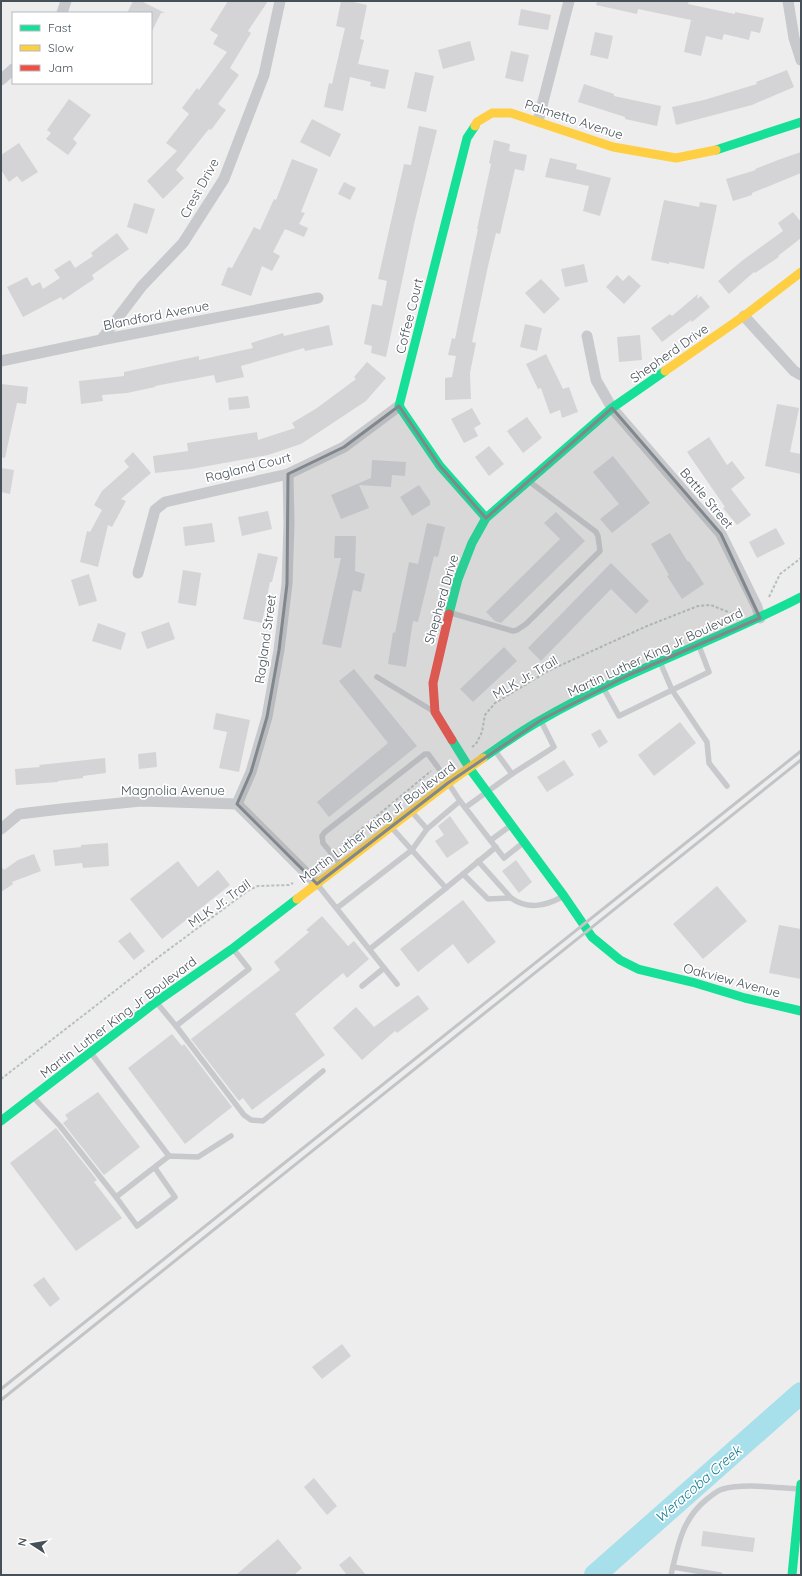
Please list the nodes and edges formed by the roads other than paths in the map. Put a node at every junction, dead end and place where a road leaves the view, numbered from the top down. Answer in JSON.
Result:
{"nodes":[{"id":1,"x":66,"y":1,"type":"edge"},
{"id":2,"x":280,"y":1,"type":"edge"},
{"id":3,"x":569,"y":1,"type":"edge"},
{"id":4,"x":788,"y":1,"type":"edge"},
{"id":5,"x":62,"y":12,"type":"edge"},
{"id":6,"x":801,"y":60,"type":"edge"},
{"id":7,"x":12,"y":70,"type":"edge"},
{"id":8,"x":1,"y":80,"type":"edge"},
{"id":9,"x":502,"y":113,"type":"joint"},
{"id":10,"x":538,"y":121,"type":"junction"},
{"id":11,"x":801,"y":122,"type":"edge"},
{"id":12,"x":801,"y":272,"type":"edge"},
{"id":13,"x":318,"y":298,"type":"dead end"},
{"id":14,"x":744,"y":316,"type":"junction"},
{"id":15,"x":587,"y":336,"type":"dead end"},
{"id":16,"x":101,"y":340,"type":"junction"},
{"id":17,"x":1,"y":361,"type":"edge"},
{"id":18,"x":801,"y":375,"type":"edge"},
{"id":19,"x":399,"y":406,"type":"junction"},
{"id":20,"x":612,"y":408,"type":"junction"},
{"id":21,"x":288,"y":474,"type":"junction"},
{"id":22,"x":528,"y":481,"type":"junction"},
{"id":23,"x":486,"y":518,"type":"junction"},
{"id":24,"x":138,"y":574,"type":"dead end"},
{"id":25,"x":801,"y":597,"type":"edge"},
{"id":26,"x":449,"y":612,"type":"junction"},
{"id":27,"x":760,"y":618,"type":"junction"},
{"id":28,"x":698,"y":645,"type":"junction"},
{"id":29,"x":660,"y":662,"type":"junction"},
{"id":30,"x":377,"y":677,"type":"dead end"},
{"id":31,"x":604,"y":688,"type":"junction"},
{"id":32,"x":672,"y":690,"type":"junction"},
{"id":33,"x":435,"y":712,"type":"junction"},
{"id":34,"x":541,"y":720,"type":"junction"},
{"id":35,"x":494,"y":751,"type":"junction"},
{"id":36,"x":470,"y":768,"type":"junction"},
{"id":37,"x":512,"y":774,"type":"junction"},
{"id":38,"x":448,"y":783,"type":"junction"},
{"id":39,"x":727,"y":786,"type":"dead end"},
{"id":40,"x":488,"y":791,"type":"junction"},
{"id":41,"x":460,"y":801,"type":"junction"},
{"id":42,"x":237,"y":804,"type":"junction"},
{"id":43,"x":466,"y":807,"type":"junction"},
{"id":44,"x":412,"y":812,"type":"junction"},
{"id":45,"x":512,"y":824,"type":"junction"},
{"id":46,"x":392,"y":827,"type":"junction"},
{"id":47,"x":1,"y":828,"type":"edge"},
{"id":48,"x":427,"y":829,"type":"junction"},
{"id":49,"x":491,"y":840,"type":"junction"},
{"id":50,"x":524,"y":842,"type":"junction"},
{"id":51,"x":496,"y":847,"type":"junction"},
{"id":52,"x":412,"y":850,"type":"junction"},
{"id":53,"x":478,"y":861,"type":"junction"},
{"id":54,"x":341,"y":866,"type":"junction"},
{"id":55,"x":464,"y":874,"type":"junction"},
{"id":56,"x":317,"y":884,"type":"junction"},
{"id":57,"x":446,"y":888,"type":"junction"},
{"id":58,"x":564,"y":896,"type":"junction"},
{"id":59,"x":511,"y":898,"type":"junction"},
{"id":60,"x":337,"y":908,"type":"junction"},
{"id":61,"x":583,"y":924,"type":"joint"},
{"id":62,"x":232,"y":948,"type":"junction"},
{"id":63,"x":370,"y":949,"type":"junction"},
{"id":64,"x":384,"y":968,"type":"junction"},
{"id":65,"x":397,"y":984,"type":"dead end"},
{"id":66,"x":362,"y":986,"type":"dead end"},
{"id":67,"x":156,"y":1002,"type":"junction"},
{"id":68,"x":801,"y":1011,"type":"edge"},
{"id":69,"x":176,"y":1026,"type":"junction"},
{"id":70,"x":91,"y":1053,"type":"junction"},
{"id":71,"x":323,"y":1070,"type":"dead end"},
{"id":72,"x":33,"y":1096,"type":"junction"},
{"id":73,"x":1,"y":1121,"type":"edge"},
{"id":74,"x":231,"y":1136,"type":"dead end"},
{"id":75,"x":169,"y":1156,"type":"junction"},
{"id":76,"x":155,"y":1168,"type":"junction"},
{"id":77,"x":116,"y":1197,"type":"junction"},
{"id":78,"x":801,"y":1486,"type":"edge"},
{"id":79,"x":672,"y":1567,"type":"junction"},
{"id":80,"x":709,"y":1574,"type":"edge"},
{"id":81,"x":671,"y":1575,"type":"edge"},
{"id":82,"x":720,"y":1575,"type":"edge"},
{"id":83,"x":792,"y":1575,"type":"edge"}],
"edges":[{"from":1,"to":5,"type":"street"},
{"from":2,"to":16,"type":"street","name":"Crest Drive"},
{"from":3,"to":10,"type":"street"},
{"from":4,"to":6,"type":"street"},
{"from":7,"to":8,"type":"street"},
{"from":9,"to":10,"type":"street","name":"Palmetto Avenue"},
{"from":9,"to":19,"type":"street","name":"Coffee Court"},
{"from":10,"to":11,"type":"street","name":"Palmetto Avenue"},
{"from":12,"to":14,"type":"street","name":"Shepherd Drive"},
{"from":13,"to":16,"type":"street","name":"Blandford Avenue"},
{"from":14,"to":18,"type":"street"},
{"from":14,"to":20,"type":"street","name":"Shepherd Drive"},
{"from":15,"to":20,"type":"street","name":"Battle Street"},
{"from":16,"to":17,"type":"street","name":"Blandford Avenue"},
{"from":19,"to":21,"type":"street","name":"Ragland Court"},
{"from":19,"to":23,"type":"street"},
{"from":20,"to":22,"type":"street","name":"Shepherd Drive"},
{"from":20,"to":27,"type":"street","name":"Battle Street"},
{"from":21,"to":24,"type":"street","name":"Ragland Court"},
{"from":21,"to":42,"type":"street","name":"Ragland Street"},
{"from":22,"to":23,"type":"street","name":"Shepherd Drive"},
{"from":22,"to":26,"type":"lane"},
{"from":23,"to":26,"type":"street","name":"Shepherd Drive"},
{"from":25,"to":27,"type":"street","name":"Martin Luther King Jr Boulevard"},
{"from":26,"to":33,"type":"street","name":"Shepherd Drive"},
{"from":27,"to":28,"type":"street","name":"Martin Luther King Jr Boulevard"},
{"from":28,"to":29,"type":"street","name":"Martin Luther King Jr Boulevard"},
{"from":28,"to":32,"type":"lane"},
{"from":29,"to":31,"type":"street","name":"Martin Luther King Jr Boulevard"},
{"from":29,"to":32,"type":"lane"},
{"from":30,"to":33,"type":"lane"},
{"from":31,"to":32,"type":"lane"},
{"from":31,"to":34,"type":"street","name":"Martin Luther King Jr Boulevard"},
{"from":32,"to":39,"type":"lane"},
{"from":33,"to":36,"type":"street","name":"Shepherd Drive"},
{"from":34,"to":35,"type":"street","name":"Martin Luther King Jr Boulevard"},
{"from":34,"to":37,"type":"lane"},
{"from":35,"to":36,"type":"street","name":"Martin Luther King Jr Boulevard"},
{"from":35,"to":37,"type":"lane"},
{"from":36,"to":38,"type":"street","name":"Martin Luther King Jr Boulevard"},
{"from":36,"to":40,"type":"street","name":"Shepherd Drive"},
{"from":37,"to":40,"type":"lane"},
{"from":38,"to":41,"type":"lane"},
{"from":38,"to":44,"type":"street","name":"Martin Luther King Jr Boulevard"},
{"from":38,"to":54,"type":"lane"},
{"from":40,"to":43,"type":"lane"},
{"from":40,"to":45,"type":"street","name":"Shepherd Drive"},
{"from":41,"to":43,"type":"lane"},
{"from":41,"to":48,"type":"lane"},
{"from":42,"to":47,"type":"street","name":"Magnolia Avenue"},
{"from":42,"to":56,"type":"street","name":"Magnolia Avenue"},
{"from":43,"to":49,"type":"lane"},
{"from":44,"to":46,"type":"street","name":"Martin Luther King Jr Boulevard"},
{"from":44,"to":48,"type":"lane"},
{"from":45,"to":49,"type":"lane"},
{"from":45,"to":50,"type":"street","name":"Shepherd Drive"},
{"from":46,"to":52,"type":"lane"},
{"from":46,"to":54,"type":"street","name":"Martin Luther King Jr Boulevard"},
{"from":48,"to":52,"type":"lane"},
{"from":49,"to":51,"type":"lane"},
{"from":50,"to":51,"type":"lane"},
{"from":50,"to":58,"type":"street","name":"Shepherd Drive"},
{"from":51,"to":53,"type":"lane"},
{"from":52,"to":57,"type":"lane"},
{"from":52,"to":60,"type":"lane"},
{"from":53,"to":55,"type":"lane"},
{"from":53,"to":59,"type":"lane"},
{"from":54,"to":56,"type":"street","name":"Martin Luther King Jr Boulevard"},
{"from":55,"to":57,"type":"lane"},
{"from":55,"to":59,"type":"lane"},
{"from":56,"to":60,"type":"lane"},
{"from":56,"to":62,"type":"street","name":"Martin Luther King Jr Boulevard"},
{"from":57,"to":63,"type":"lane"},
{"from":58,"to":59,"type":"lane"},
{"from":58,"to":61,"type":"street","name":"Shepherd Drive"},
{"from":60,"to":63,"type":"lane"},
{"from":61,"to":68,"type":"street","name":"Oakview Avenue"},
{"from":62,"to":67,"type":"street","name":"Martin Luther King Jr Boulevard"},
{"from":62,"to":69,"type":"lane"},
{"from":63,"to":64,"type":"lane"},
{"from":64,"to":65,"type":"lane"},
{"from":64,"to":66,"type":"lane"},
{"from":67,"to":69,"type":"lane"},
{"from":67,"to":70,"type":"street","name":"Martin Luther King Jr Boulevard"},
{"from":69,"to":71,"type":"lane"},
{"from":70,"to":72,"type":"street","name":"Martin Luther King Jr Boulevard"},
{"from":70,"to":75,"type":"lane"},
{"from":72,"to":73,"type":"street","name":"Martin Luther King Jr Boulevard"},
{"from":72,"to":77,"type":"lane"},
{"from":74,"to":75,"type":"lane"},
{"from":75,"to":76,"type":"lane"},
{"from":76,"to":77,"type":"lane"},
{"from":76,"to":77,"type":"lane"},
{"from":78,"to":79,"type":"lane"},
{"from":78,"to":83,"type":"street"},
{"from":79,"to":80,"type":"lane"},
{"from":79,"to":81,"type":"lane"},
{"from":80,"to":82,"type":"lane"}]}
